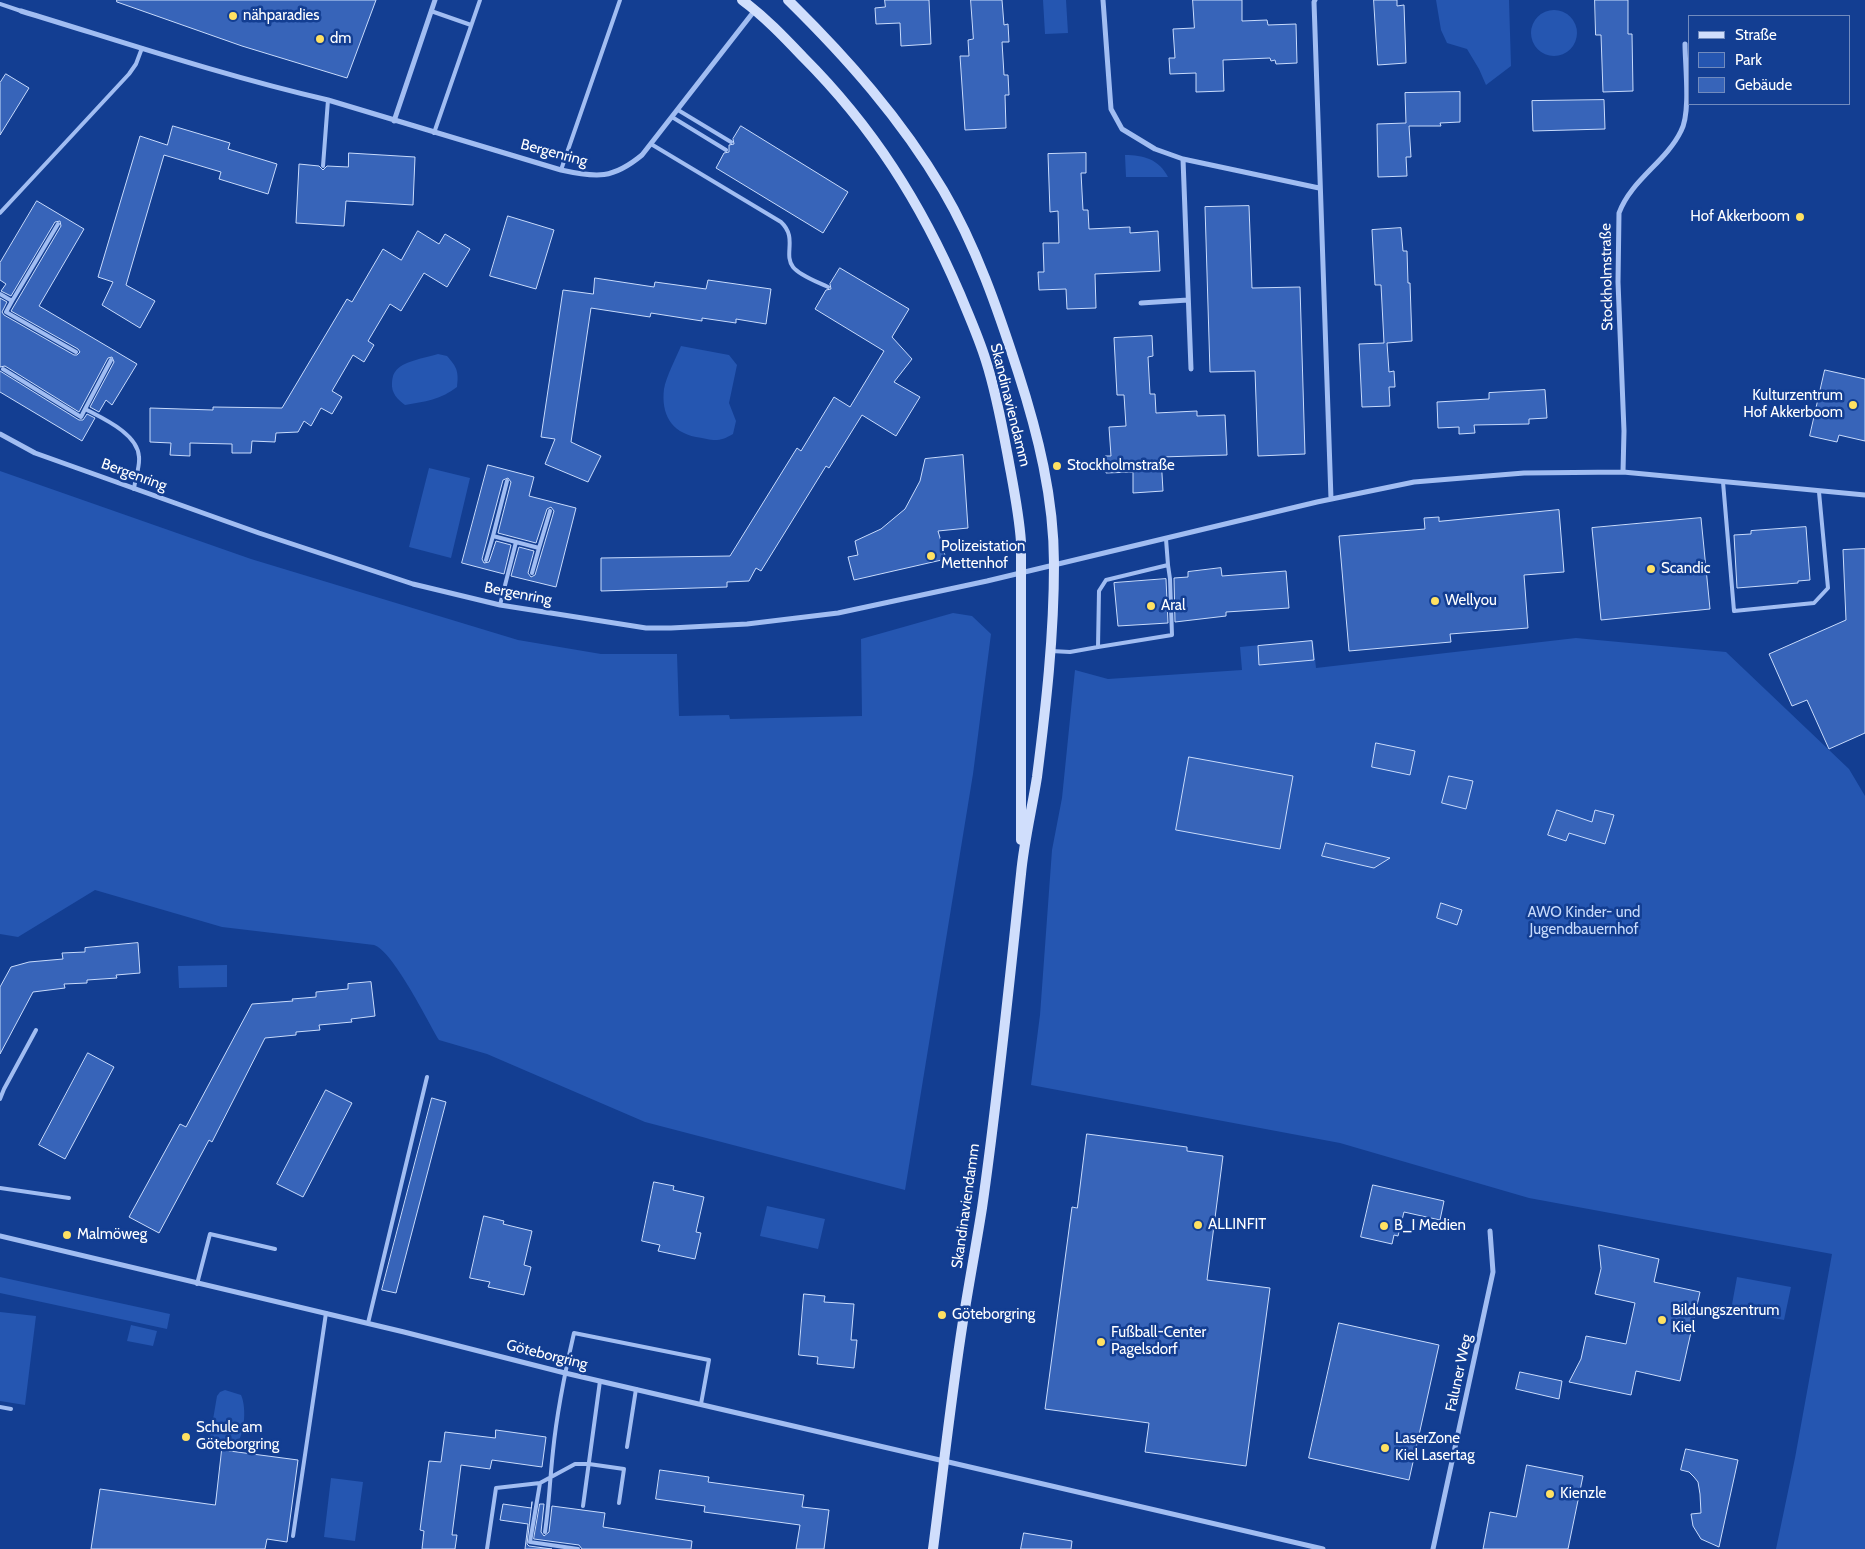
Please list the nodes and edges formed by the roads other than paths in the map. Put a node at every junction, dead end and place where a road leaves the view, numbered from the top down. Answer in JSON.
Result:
{"nodes":[{"id":1,"x":435,"y":0,"type":"edge"},
{"id":2,"x":480,"y":0,"type":"edge"},
{"id":3,"x":620,"y":0,"type":"edge"},
{"id":4,"x":742,"y":0,"type":"edge"},
{"id":5,"x":788,"y":0,"type":"edge"},
{"id":6,"x":1103,"y":0,"type":"edge"},
{"id":7,"x":1315,"y":0,"type":"edge"},
{"id":8,"x":0,"y":4,"type":"edge"},
{"id":9,"x":755,"y":10,"type":"junction"},
{"id":10,"x":21,"y":11,"type":"joint"},
{"id":11,"x":431,"y":11,"type":"junction"},
{"id":12,"x":471,"y":25,"type":"junction"},
{"id":13,"x":1684,"y":44,"type":"dead end"},
{"id":14,"x":142,"y":48,"type":"junction"},
{"id":15,"x":328,"y":100,"type":"junction"},
{"id":16,"x":678,"y":110,"type":"junction"},
{"id":17,"x":672,"y":117,"type":"junction"},
{"id":18,"x":394,"y":121,"type":"junction"},
{"id":19,"x":434,"y":133,"type":"junction"},
{"id":20,"x":731,"y":142,"type":"dead end"},
{"id":21,"x":651,"y":144,"type":"junction"},
{"id":22,"x":726,"y":150,"type":"dead end"},
{"id":23,"x":1183,"y":159,"type":"junction"},
{"id":24,"x":323,"y":166,"type":"dead end"},
{"id":25,"x":561,"y":170,"type":"junction"},
{"id":26,"x":1319,"y":188,"type":"junction"},
{"id":27,"x":0,"y":214,"type":"edge"},
{"id":28,"x":58,"y":224,"type":"dead end"},
{"id":29,"x":828,"y":287,"type":"dead end"},
{"id":30,"x":0,"y":294,"type":"edge"},
{"id":31,"x":1188,"y":300,"type":"junction"},
{"id":32,"x":12,"y":301,"type":"junction"},
{"id":33,"x":1141,"y":303,"type":"dead end"},
{"id":34,"x":76,"y":352,"type":"dead end"},
{"id":35,"x":111,"y":360,"type":"dead end"},
{"id":36,"x":3,"y":369,"type":"dead end"},
{"id":37,"x":1191,"y":369,"type":"dead end"},
{"id":38,"x":86,"y":408,"type":"junction"},
{"id":39,"x":0,"y":434,"type":"edge"},
{"id":40,"x":1622,"y":472,"type":"junction"},
{"id":41,"x":507,"y":481,"type":"dead end"},
{"id":42,"x":1723,"y":482,"type":"junction"},
{"id":43,"x":134,"y":488,"type":"junction"},
{"id":44,"x":1819,"y":492,"type":"junction"},
{"id":45,"x":1865,"y":495,"type":"edge"},
{"id":46,"x":1331,"y":499,"type":"junction"},
{"id":47,"x":550,"y":512,"type":"dead end"},
{"id":48,"x":494,"y":536,"type":"junction"},
{"id":49,"x":1166,"y":539,"type":"junction"},
{"id":50,"x":516,"y":542,"type":"junction"},
{"id":51,"x":539,"y":548,"type":"junction"},
{"id":52,"x":486,"y":560,"type":"dead end"},
{"id":53,"x":1054,"y":565,"type":"junction"},
{"id":54,"x":1168,"y":565,"type":"junction"},
{"id":55,"x":1022,"y":572,"type":"junction"},
{"id":56,"x":532,"y":573,"type":"dead end"},
{"id":57,"x":500,"y":605,"type":"junction"},
{"id":58,"x":1098,"y":647,"type":"junction"},
{"id":59,"x":1051,"y":651,"type":"junction"},
{"id":60,"x":1022,"y":866,"type":"junction"},
{"id":61,"x":36,"y":1030,"type":"dead end"},
{"id":62,"x":427,"y":1077,"type":"dead end"},
{"id":63,"x":0,"y":1099,"type":"edge"},
{"id":64,"x":0,"y":1188,"type":"edge"},
{"id":65,"x":69,"y":1198,"type":"dead end"},
{"id":66,"x":1490,"y":1231,"type":"dead end"},
{"id":67,"x":0,"y":1236,"type":"edge"},
{"id":68,"x":275,"y":1249,"type":"dead end"},
{"id":69,"x":197,"y":1284,"type":"junction"},
{"id":70,"x":326,"y":1313,"type":"junction"},
{"id":71,"x":368,"y":1323,"type":"junction"},
{"id":72,"x":564,"y":1373,"type":"junction"},
{"id":73,"x":600,"y":1381,"type":"junction"},
{"id":74,"x":636,"y":1389,"type":"junction"},
{"id":75,"x":701,"y":1404,"type":"junction"},
{"id":76,"x":0,"y":1407,"type":"edge"},
{"id":77,"x":11,"y":1409,"type":"dead end"},
{"id":78,"x":627,"y":1447,"type":"dead end"},
{"id":79,"x":944,"y":1462,"type":"junction"},
{"id":80,"x":589,"y":1464,"type":"junction"},
{"id":81,"x":551,"y":1478,"type":"junction"},
{"id":82,"x":540,"y":1483,"type":"junction"},
{"id":83,"x":619,"y":1502,"type":"dead end"},
{"id":84,"x":583,"y":1506,"type":"dead end"},
{"id":85,"x":545,"y":1532,"type":"dead end"},
{"id":86,"x":292,"y":1536,"type":"dead end"},
{"id":87,"x":487,"y":1549,"type":"edge"},
{"id":88,"x":578,"y":1549,"type":"edge"},
{"id":89,"x":933,"y":1549,"type":"edge"},
{"id":90,"x":1323,"y":1549,"type":"edge"},
{"id":91,"x":1433,"y":1549,"type":"edge"}],
"edges":[{"from":1,"to":11,"type":"street"},
{"from":2,"to":12,"type":"lane"},
{"from":3,"to":25,"type":"lane"},
{"from":4,"to":9,"type":"main road","name":"Skandinaviendamm"},
{"from":5,"to":53,"type":"main road","name":"Skandinaviendamm"},
{"from":6,"to":23,"type":"street"},
{"from":7,"to":26,"type":"street"},
{"from":8,"to":10,"type":"lane"},
{"from":9,"to":16,"type":"street","name":"Bergenring"},
{"from":9,"to":55,"type":"main road","name":"Skandinaviendamm"},
{"from":10,"to":14,"type":"street","name":"Bergenring"},
{"from":11,"to":12,"type":"lane"},
{"from":11,"to":18,"type":"street"},
{"from":12,"to":19,"type":"lane"},
{"from":13,"to":40,"type":"street","name":"Stockholmstraße"},
{"from":14,"to":15,"type":"street","name":"Bergenring"},
{"from":14,"to":27,"type":"lane"},
{"from":15,"to":18,"type":"street","name":"Bergenring"},
{"from":15,"to":24,"type":"lane"},
{"from":16,"to":17,"type":"street","name":"Bergenring"},
{"from":16,"to":20,"type":"lane"},
{"from":17,"to":21,"type":"street","name":"Bergenring"},
{"from":17,"to":22,"type":"lane"},
{"from":18,"to":19,"type":"street","name":"Bergenring"},
{"from":19,"to":25,"type":"street","name":"Bergenring"},
{"from":21,"to":25,"type":"street","name":"Bergenring"},
{"from":21,"to":29,"type":"lane"},
{"from":23,"to":26,"type":"street"},
{"from":23,"to":31,"type":"street"},
{"from":26,"to":46,"type":"street"},
{"from":28,"to":32,"type":"lane"},
{"from":30,"to":32,"type":"lane"},
{"from":31,"to":33,"type":"street"},
{"from":31,"to":37,"type":"street"},
{"from":32,"to":34,"type":"lane"},
{"from":35,"to":38,"type":"lane"},
{"from":36,"to":38,"type":"lane"},
{"from":38,"to":43,"type":"lane"},
{"from":39,"to":43,"type":"street","name":"Bergenring"},
{"from":40,"to":42,"type":"street"},
{"from":40,"to":46,"type":"street"},
{"from":41,"to":48,"type":"lane"},
{"from":42,"to":44,"type":"street"},
{"from":42,"to":44,"type":"lane"},
{"from":43,"to":57,"type":"street","name":"Bergenring"},
{"from":44,"to":45,"type":"street"},
{"from":46,"to":49,"type":"street"},
{"from":47,"to":51,"type":"lane"},
{"from":48,"to":50,"type":"lane"},
{"from":48,"to":52,"type":"lane"},
{"from":49,"to":53,"type":"street"},
{"from":49,"to":54,"type":"lane"},
{"from":50,"to":51,"type":"lane"},
{"from":50,"to":57,"type":"lane"},
{"from":51,"to":56,"type":"lane"},
{"from":53,"to":55,"type":"street","name":"Bergenring"},
{"from":53,"to":59,"type":"main road","name":"Skandinaviendamm"},
{"from":54,"to":58,"type":"lane"},
{"from":54,"to":58,"type":"lane"},
{"from":55,"to":57,"type":"street","name":"Bergenring"},
{"from":55,"to":60,"type":"main road","name":"Skandinaviendamm"},
{"from":58,"to":59,"type":"lane"},
{"from":59,"to":60,"type":"main road","name":"Skandinaviendamm"},
{"from":60,"to":79,"type":"main road","name":"Skandinaviendamm"},
{"from":61,"to":63,"type":"lane"},
{"from":62,"to":71,"type":"lane"},
{"from":64,"to":65,"type":"lane"},
{"from":66,"to":91,"type":"street","name":"Faluner Weg"},
{"from":67,"to":69,"type":"street","name":"Göteborgring"},
{"from":68,"to":69,"type":"lane"},
{"from":69,"to":70,"type":"street","name":"Göteborgring"},
{"from":70,"to":71,"type":"street","name":"Göteborgring"},
{"from":70,"to":86,"type":"lane"},
{"from":71,"to":72,"type":"street","name":"Göteborgring"},
{"from":72,"to":73,"type":"street","name":"Göteborgring"},
{"from":72,"to":75,"type":"lane"},
{"from":72,"to":81,"type":"lane"},
{"from":73,"to":74,"type":"street","name":"Göteborgring"},
{"from":73,"to":80,"type":"lane"},
{"from":74,"to":75,"type":"street","name":"Göteborgring"},
{"from":74,"to":78,"type":"lane"},
{"from":75,"to":79,"type":"street","name":"Göteborgring"},
{"from":76,"to":77,"type":"lane"},
{"from":79,"to":89,"type":"main road","name":"Skandinaviendamm"},
{"from":79,"to":90,"type":"street","name":"Göteborgring"},
{"from":80,"to":81,"type":"lane"},
{"from":80,"to":83,"type":"lane"},
{"from":80,"to":84,"type":"lane"},
{"from":81,"to":82,"type":"lane"},
{"from":81,"to":85,"type":"lane"},
{"from":82,"to":87,"type":"lane"},
{"from":82,"to":88,"type":"lane"}]}
